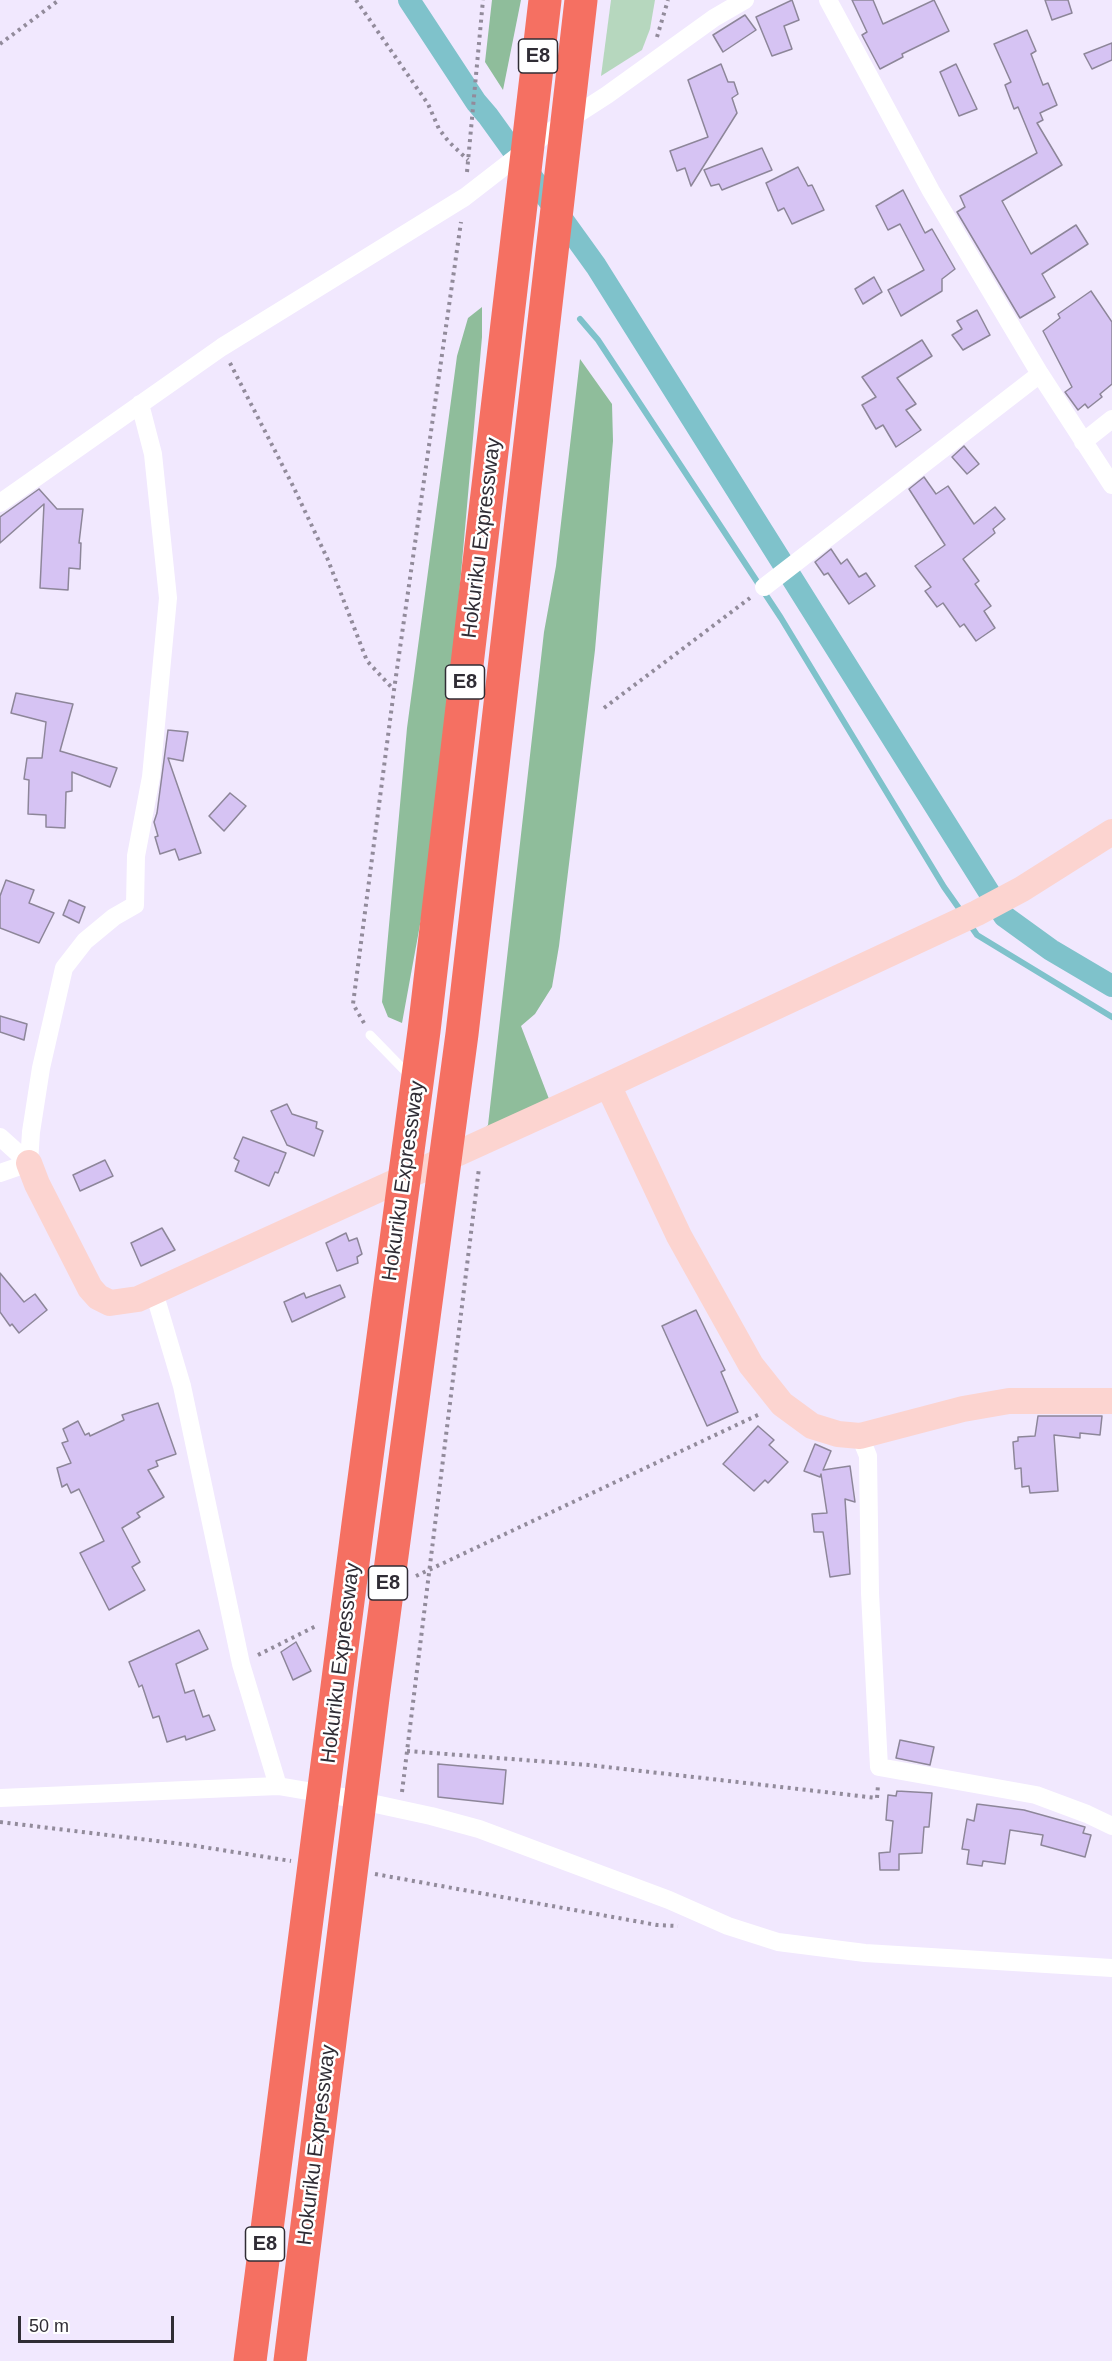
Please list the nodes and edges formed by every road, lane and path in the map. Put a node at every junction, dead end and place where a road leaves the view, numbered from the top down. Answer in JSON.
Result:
{"nodes":[{"id":1,"x":59,"y":0,"type":"edge"},
{"id":2,"x":356,"y":0,"type":"edge"},
{"id":3,"x":483,"y":0,"type":"edge"},
{"id":4,"x":545,"y":0,"type":"edge"},
{"id":5,"x":581,"y":0,"type":"edge"},
{"id":6,"x":668,"y":0,"type":"edge"},
{"id":7,"x":745,"y":0,"type":"edge"},
{"id":8,"x":828,"y":0,"type":"edge"},
{"id":9,"x":0,"y":44,"type":"edge"},
{"id":10,"x":658,"y":59,"type":"junction"},
{"id":11,"x":468,"y":160,"type":"junction"},
{"id":12,"x":465,"y":197,"type":"junction"},
{"id":13,"x":222,"y":347,"type":"junction"},
{"id":14,"x":1040,"y":374,"type":"junction"},
{"id":15,"x":140,"y":404,"type":"junction"},
{"id":16,"x":1112,"y":419,"type":"edge"},
{"id":17,"x":1083,"y":442,"type":"junction"},
{"id":18,"x":1112,"y":485,"type":"edge"},
{"id":19,"x":0,"y":502,"type":"edge"},
{"id":20,"x":758,"y":592,"type":"joint"},
{"id":21,"x":394,"y":690,"type":"junction"},
{"id":22,"x":604,"y":708,"type":"dead end"},
{"id":23,"x":1112,"y":832,"type":"edge"},
{"id":24,"x":370,"y":1035,"type":"joint"},
{"id":25,"x":608,"y":1085,"type":"junction"},
{"id":26,"x":428,"y":1094,"type":"dead end"},
{"id":27,"x":444,"y":1110,"type":"dead end"},
{"id":28,"x":469,"y":1135,"type":"junction"},
{"id":29,"x":0,"y":1137,"type":"edge"},
{"id":30,"x":29,"y":1163,"type":"junction"},
{"id":31,"x":0,"y":1173,"type":"edge"},
{"id":32,"x":154,"y":1292,"type":"junction"},
{"id":33,"x":1112,"y":1401,"type":"edge"},
{"id":34,"x":782,"y":1404,"type":"junction"},
{"id":35,"x":860,"y":1436,"type":"junction"},
{"id":36,"x":431,"y":1568,"type":"junction"},
{"id":37,"x":410,"y":1579,"type":"dead end"},
{"id":38,"x":326,"y":1622,"type":"dead end"},
{"id":39,"x":241,"y":1664,"type":"junction"},
{"id":40,"x":407,"y":1751,"type":"junction"},
{"id":41,"x":879,"y":1767,"type":"junction"},
{"id":42,"x":278,"y":1786,"type":"junction"},
{"id":43,"x":0,"y":1798,"type":"edge"},
{"id":44,"x":399,"y":1809,"type":"junction"},
{"id":45,"x":1112,"y":1826,"type":"edge"},
{"id":46,"x":1112,"y":1968,"type":"edge"},
{"id":47,"x":250,"y":2361,"type":"edge"},
{"id":48,"x":290,"y":2361,"type":"edge"}],
"edges":[{"from":1,"to":9,"type":"path"},
{"from":2,"to":11,"type":"path"},
{"from":3,"to":11,"type":"path"},
{"from":4,"to":47,"type":"highway","name":"Hokuriku Expressway","number":"E8"},
{"from":5,"to":48,"type":"highway","name":"Hokuriku Expressway","number":"E8"},
{"from":6,"to":10,"type":"path"},
{"from":7,"to":10,"type":"street"},
{"from":8,"to":14,"type":"street"},
{"from":10,"to":12,"type":"street"},
{"from":11,"to":12,"type":"path"},
{"from":12,"to":13,"type":"street"},
{"from":12,"to":21,"type":"path"},
{"from":13,"to":15,"type":"street"},
{"from":13,"to":21,"type":"path"},
{"from":14,"to":17,"type":"street"},
{"from":14,"to":20,"type":"street"},
{"from":15,"to":19,"type":"street"},
{"from":15,"to":30,"type":"street"},
{"from":16,"to":17,"type":"street"},
{"from":17,"to":18,"type":"street"},
{"from":20,"to":22,"type":"path"},
{"from":21,"to":24,"type":"path"},
{"from":23,"to":25,"type":"street"},
{"from":24,"to":26,"type":"lane"},
{"from":25,"to":28,"type":"street"},
{"from":25,"to":34,"type":"street"},
{"from":27,"to":28,"type":"lane"},
{"from":28,"to":32,"type":"street"},
{"from":28,"to":36,"type":"path"},
{"from":29,"to":30,"type":"street"},
{"from":30,"to":31,"type":"street"},
{"from":30,"to":32,"type":"street"},
{"from":32,"to":39,"type":"street"},
{"from":33,"to":35,"type":"street"},
{"from":34,"to":35,"type":"street"},
{"from":34,"to":36,"type":"path"},
{"from":35,"to":41,"type":"street"},
{"from":36,"to":37,"type":"path"},
{"from":36,"to":40,"type":"path"},
{"from":38,"to":39,"type":"path"},
{"from":39,"to":42,"type":"street"},
{"from":40,"to":41,"type":"path"},
{"from":40,"to":44,"type":"path"},
{"from":41,"to":45,"type":"street"},
{"from":42,"to":43,"type":"street"},
{"from":42,"to":44,"type":"street"},
{"from":44,"to":46,"type":"street"}]}
